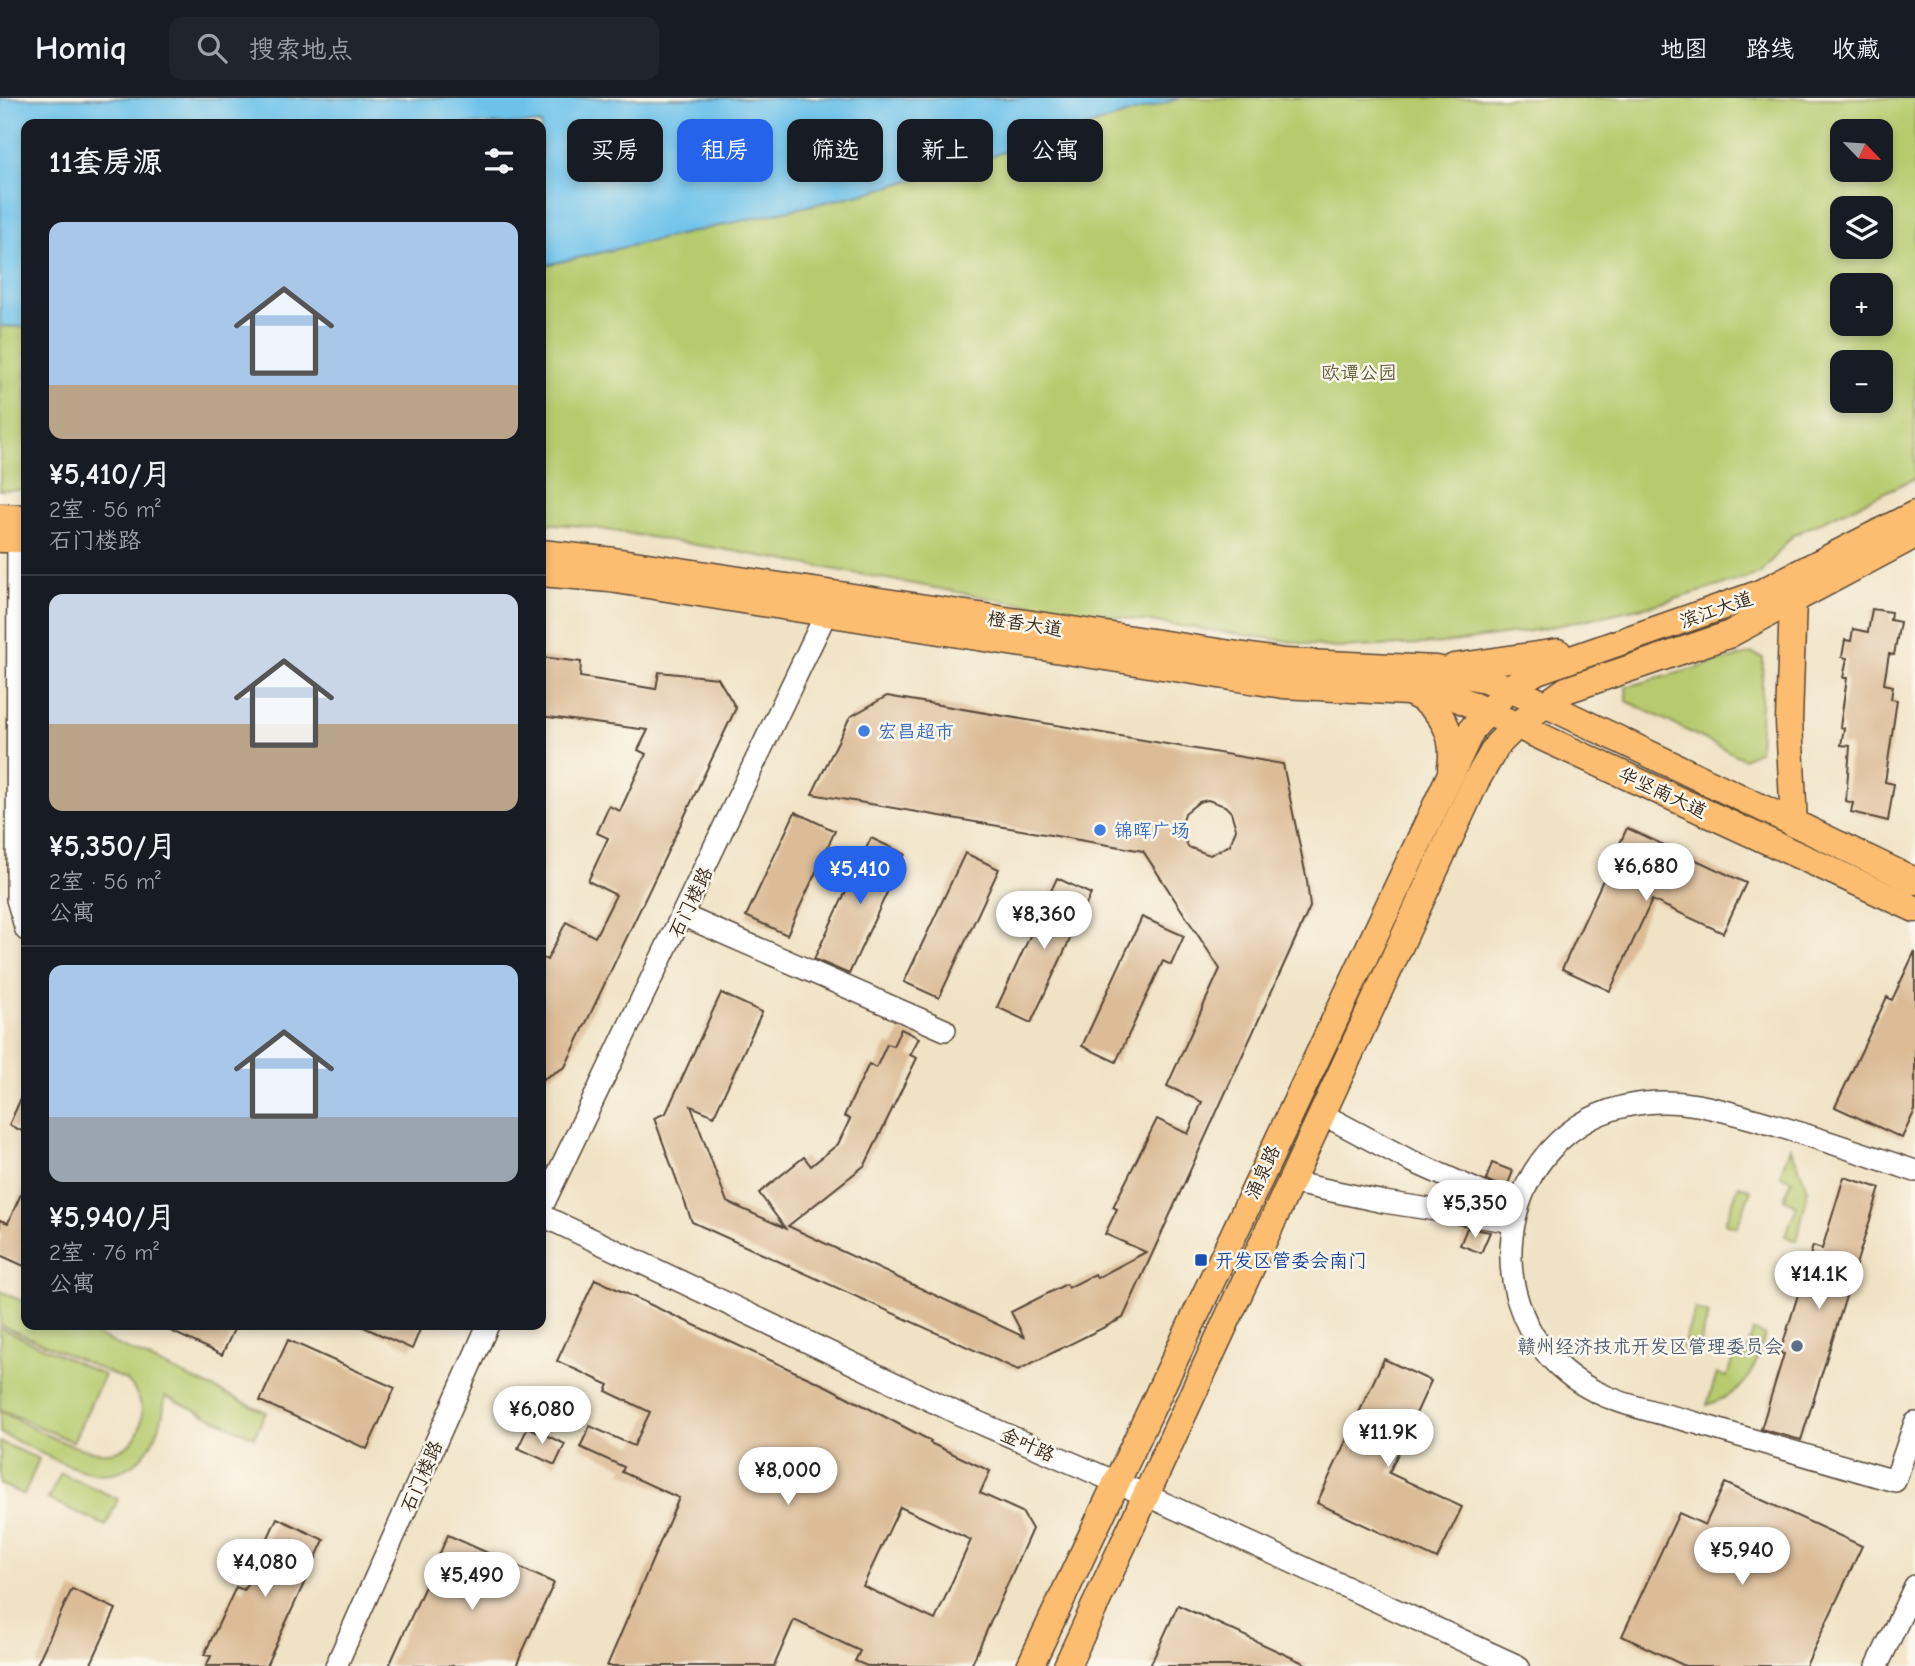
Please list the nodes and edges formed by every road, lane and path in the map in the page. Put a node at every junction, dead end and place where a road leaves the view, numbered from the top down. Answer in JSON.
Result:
{"nodes":[{"id":1,"x":1915,"y":514,"type":"edge"},
{"id":2,"x":15,"y":528,"type":"edge"},
{"id":3,"x":1915,"y":535,"type":"edge"},
{"id":4,"x":546,"y":554,"type":"edge"},
{"id":5,"x":546,"y":573,"type":"edge"},
{"id":6,"x":1793,"y":599,"type":"junction"},
{"id":7,"x":831,"y":604,"type":"junction"},
{"id":8,"x":1648,"y":632,"type":"junction"},
{"id":9,"x":1436,"y":669,"type":"junction"},
{"id":10,"x":1509,"y":688,"type":"junction"},
{"id":11,"x":1410,"y":693,"type":"junction"},
{"id":12,"x":1545,"y":704,"type":"junction"},
{"id":13,"x":1488,"y":711,"type":"junction"},
{"id":14,"x":1517,"y":725,"type":"junction"},
{"id":15,"x":1447,"y":779,"type":"junction"},
{"id":16,"x":1794,"y":824,"type":"junction"},
{"id":17,"x":1915,"y":881,"type":"edge"},
{"id":18,"x":1915,"y":909,"type":"edge"},
{"id":19,"x":21,"y":913,"type":"edge"},
{"id":20,"x":684,"y":916,"type":"junction"},
{"id":21,"x":945,"y":1030,"type":"dead end"},
{"id":22,"x":1322,"y":1114,"type":"junction"},
{"id":23,"x":1914,"y":1168,"type":"edge"},
{"id":24,"x":1290,"y":1182,"type":"junction"},
{"id":25,"x":546,"y":1199,"type":"edge"},
{"id":26,"x":1515,"y":1215,"type":"junction"},
{"id":27,"x":546,"y":1217,"type":"edge"},
{"id":28,"x":486,"y":1330,"type":"edge"},
{"id":29,"x":1915,"y":1423,"type":"edge"},
{"id":30,"x":1116,"y":1483,"type":"junction"},
{"id":31,"x":1148,"y":1496,"type":"junction"},
{"id":32,"x":1915,"y":1586,"type":"edge"},
{"id":33,"x":336,"y":1666,"type":"edge"},
{"id":34,"x":1030,"y":1666,"type":"edge"},
{"id":35,"x":1068,"y":1666,"type":"edge"},
{"id":36,"x":1518,"y":1666,"type":"edge"},
{"id":37,"x":1877,"y":1666,"type":"edge"}],
"edges":[{"from":1,"to":8,"type":"main road","name":"滨江大道"},
{"from":2,"to":19,"type":"street"},
{"from":3,"to":6,"type":"main road","name":"滨江大道"},
{"from":4,"to":7,"type":"main road","name":"橙香大道"},
{"from":5,"to":7,"type":"main road","name":"橙香大道"},
{"from":6,"to":12,"type":"main road","name":"滨江大道"},
{"from":6,"to":16,"type":"main road"},
{"from":7,"to":9,"type":"main road","name":"橙香大道"},
{"from":7,"to":11,"type":"main road","name":"橙香大道"},
{"from":7,"to":20,"type":"street","name":"石门楼路"},
{"from":8,"to":9,"type":"main road"},
{"from":8,"to":10,"type":"main road","name":"滨江大道"},
{"from":9,"to":10,"type":"main road","name":"橙香大道"},
{"from":10,"to":12,"type":"main road","name":"华坚南大道"},
{"from":10,"to":13,"type":"main road","name":"涌泉路"},
{"from":11,"to":13,"type":"main road","name":"橙香大道"},
{"from":11,"to":15,"type":"main road"},
{"from":12,"to":14,"type":"main road","name":"涌泉路"},
{"from":12,"to":16,"type":"main road","name":"华坚南大道"},
{"from":13,"to":14,"type":"main road","name":"华坚南大道"},
{"from":13,"to":15,"type":"main road","name":"涌泉路"},
{"from":14,"to":18,"type":"main road","name":"华坚南大道"},
{"from":14,"to":22,"type":"main road","name":"涌泉路"},
{"from":15,"to":30,"type":"main road","name":"涌泉路"},
{"from":16,"to":17,"type":"main road","name":"华坚南大道"},
{"from":20,"to":21,"type":"street"},
{"from":20,"to":25,"type":"street","name":"石门楼路"},
{"from":22,"to":24,"type":"main road","name":"涌泉路"},
{"from":22,"to":26,"type":"street"},
{"from":23,"to":26,"type":"street"},
{"from":24,"to":26,"type":"street"},
{"from":24,"to":31,"type":"main road","name":"涌泉路"},
{"from":26,"to":29,"type":"street"},
{"from":27,"to":30,"type":"street","name":"金叶路"},
{"from":28,"to":33,"type":"street","name":"石门楼路"},
{"from":30,"to":31,"type":"street","name":"金叶路"},
{"from":30,"to":34,"type":"main road","name":"涌泉路"},
{"from":31,"to":35,"type":"main road","name":"涌泉路"},
{"from":31,"to":36,"type":"street","name":"金叶路"},
{"from":32,"to":37,"type":"street"}]}
